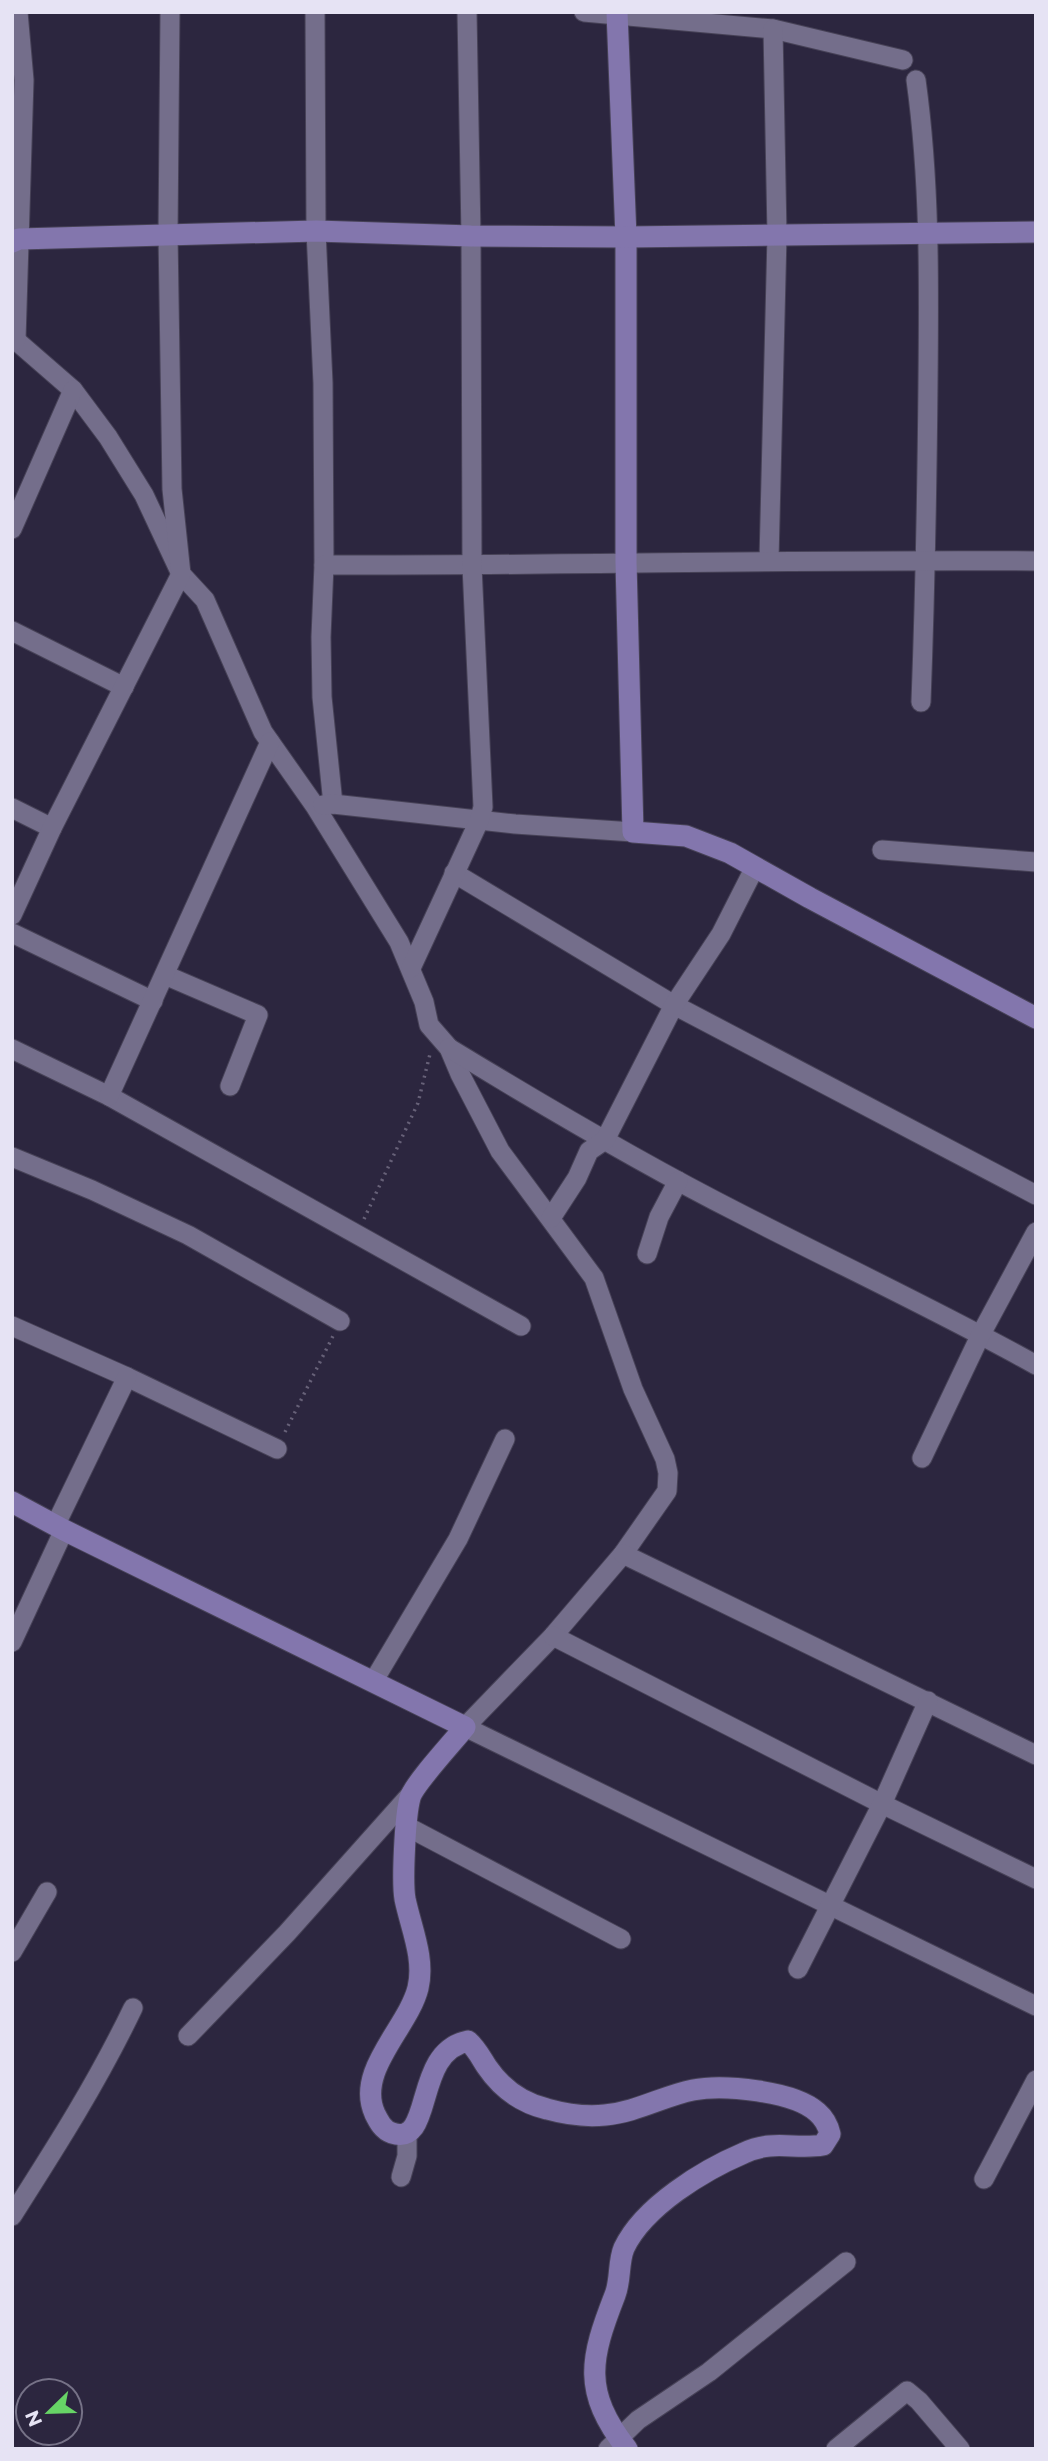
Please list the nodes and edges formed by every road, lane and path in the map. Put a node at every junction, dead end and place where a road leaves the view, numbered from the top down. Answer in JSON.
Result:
{"nodes":[{"id":1,"x":18,"y":12,"type":"edge"},
{"id":2,"x":170,"y":12,"type":"edge"},
{"id":3,"x":315,"y":12,"type":"edge"},
{"id":4,"x":467,"y":12,"type":"edge"},
{"id":5,"x":584,"y":12,"type":"edge"},
{"id":6,"x":617,"y":15,"type":"edge"},
{"id":7,"x":773,"y":29,"type":"junction"},
{"id":8,"x":903,"y":60,"type":"dead end"},
{"id":9,"x":916,"y":80,"type":"dead end"},
{"id":10,"x":316,"y":231,"type":"junction"},
{"id":11,"x":929,"y":232,"type":"junction"},
{"id":12,"x":1036,"y":232,"type":"edge"},
{"id":13,"x":168,"y":234,"type":"junction"},
{"id":14,"x":471,"y":236,"type":"junction"},
{"id":15,"x":777,"y":236,"type":"junction"},
{"id":16,"x":626,"y":237,"type":"junction"},
{"id":17,"x":15,"y":240,"type":"edge"},
{"id":18,"x":14,"y":338,"type":"edge"},
{"id":19,"x":73,"y":390,"type":"junction"},
{"id":20,"x":12,"y":529,"type":"edge"},
{"id":21,"x":769,"y":560,"type":"junction"},
{"id":22,"x":926,"y":560,"type":"junction"},
{"id":23,"x":1036,"y":561,"type":"edge"},
{"id":24,"x":626,"y":562,"type":"junction"},
{"id":25,"x":324,"y":565,"type":"junction"},
{"id":26,"x":472,"y":566,"type":"junction"},
{"id":27,"x":181,"y":574,"type":"junction"},
{"id":28,"x":12,"y":631,"type":"edge"},
{"id":29,"x":124,"y":687,"type":"junction"},
{"id":30,"x":921,"y":702,"type":"dead end"},
{"id":31,"x":271,"y":742,"type":"junction"},
{"id":32,"x":324,"y":805,"type":"junction"},
{"id":33,"x":12,"y":808,"type":"edge"},
{"id":34,"x":479,"y":821,"type":"junction"},
{"id":35,"x":52,"y":828,"type":"junction"},
{"id":36,"x":632,"y":832,"type":"junction"},
{"id":37,"x":882,"y":850,"type":"dead end"},
{"id":38,"x":1036,"y":862,"type":"edge"},
{"id":39,"x":755,"y":867,"type":"junction"},
{"id":40,"x":454,"y":873,"type":"junction"},
{"id":41,"x":12,"y":915,"type":"edge"},
{"id":42,"x":12,"y":933,"type":"edge"},
{"id":43,"x":411,"y":968,"type":"junction"},
{"id":44,"x":165,"y":975,"type":"junction"},
{"id":45,"x":153,"y":1001,"type":"junction"},
{"id":46,"x":674,"y":1005,"type":"junction"},
{"id":47,"x":1036,"y":1018,"type":"edge"},
{"id":48,"x":429,"y":1025,"type":"junction"},
{"id":49,"x":449,"y":1048,"type":"junction"},
{"id":50,"x":12,"y":1049,"type":"edge"},
{"id":51,"x":230,"y":1086,"type":"dead end"},
{"id":52,"x":109,"y":1096,"type":"junction"},
{"id":53,"x":605,"y":1140,"type":"junction"},
{"id":54,"x":12,"y":1157,"type":"edge"},
{"id":55,"x":678,"y":1181,"type":"junction"},
{"id":56,"x":1036,"y":1195,"type":"edge"},
{"id":57,"x":551,"y":1218,"type":"junction"},
{"id":58,"x":1036,"y":1232,"type":"edge"},
{"id":59,"x":357,"y":1234,"type":"junction"},
{"id":60,"x":646,"y":1254,"type":"dead end"},
{"id":61,"x":340,"y":1321,"type":"joint"},
{"id":62,"x":12,"y":1326,"type":"edge"},
{"id":63,"x":521,"y":1326,"type":"dead end"},
{"id":64,"x":981,"y":1335,"type":"junction"},
{"id":65,"x":1036,"y":1365,"type":"edge"},
{"id":66,"x":127,"y":1377,"type":"junction"},
{"id":67,"x":505,"y":1439,"type":"dead end"},
{"id":68,"x":277,"y":1449,"type":"joint"},
{"id":69,"x":922,"y":1458,"type":"dead end"},
{"id":70,"x":12,"y":1502,"type":"edge"},
{"id":71,"x":60,"y":1527,"type":"junction"},
{"id":72,"x":623,"y":1553,"type":"junction"},
{"id":73,"x":553,"y":1636,"type":"junction"},
{"id":74,"x":12,"y":1642,"type":"edge"},
{"id":75,"x":373,"y":1682,"type":"junction"},
{"id":76,"x":929,"y":1701,"type":"junction"},
{"id":77,"x":465,"y":1727,"type":"junction"},
{"id":78,"x":1036,"y":1755,"type":"edge"},
{"id":79,"x":411,"y":1794,"type":"junction"},
{"id":80,"x":882,"y":1804,"type":"junction"},
{"id":81,"x":406,"y":1826,"type":"junction"},
{"id":82,"x":1036,"y":1879,"type":"edge"},
{"id":83,"x":47,"y":1892,"type":"dead end"},
{"id":84,"x":828,"y":1906,"type":"junction"},
{"id":85,"x":621,"y":1939,"type":"dead end"},
{"id":86,"x":12,"y":1952,"type":"edge"},
{"id":87,"x":798,"y":1969,"type":"dead end"},
{"id":88,"x":1036,"y":2006,"type":"edge"},
{"id":89,"x":133,"y":2008,"type":"dead end"},
{"id":90,"x":188,"y":2036,"type":"dead end"},
{"id":91,"x":1036,"y":2080,"type":"edge"},
{"id":92,"x":407,"y":2132,"type":"junction"},
{"id":93,"x":401,"y":2177,"type":"dead end"},
{"id":94,"x":984,"y":2179,"type":"dead end"},
{"id":95,"x":14,"y":2211,"type":"edge"},
{"id":96,"x":846,"y":2262,"type":"dead end"},
{"id":97,"x":618,"y":2446,"type":"edge"},
{"id":98,"x":836,"y":2449,"type":"edge"},
{"id":99,"x":960,"y":2449,"type":"edge"}],
"edges":[{"from":1,"to":17,"type":"street"},
{"from":2,"to":13,"type":"street"},
{"from":3,"to":10,"type":"street"},
{"from":4,"to":14,"type":"street"},
{"from":5,"to":6,"type":"street"},
{"from":6,"to":7,"type":"street"},
{"from":6,"to":16,"type":"street"},
{"from":7,"to":8,"type":"street"},
{"from":7,"to":15,"type":"street"},
{"from":9,"to":11,"type":"street"},
{"from":10,"to":13,"type":"street"},
{"from":10,"to":14,"type":"street"},
{"from":10,"to":25,"type":"street"},
{"from":11,"to":12,"type":"street"},
{"from":11,"to":15,"type":"street"},
{"from":11,"to":22,"type":"street"},
{"from":13,"to":17,"type":"street"},
{"from":13,"to":27,"type":"street"},
{"from":14,"to":16,"type":"street"},
{"from":14,"to":26,"type":"street"},
{"from":15,"to":16,"type":"street"},
{"from":15,"to":21,"type":"street"},
{"from":16,"to":24,"type":"street"},
{"from":17,"to":18,"type":"street"},
{"from":18,"to":19,"type":"street"},
{"from":19,"to":20,"type":"street"},
{"from":19,"to":27,"type":"street"},
{"from":21,"to":22,"type":"street"},
{"from":21,"to":24,"type":"street"},
{"from":22,"to":23,"type":"street"},
{"from":22,"to":30,"type":"street"},
{"from":24,"to":26,"type":"street"},
{"from":24,"to":36,"type":"street"},
{"from":25,"to":26,"type":"street"},
{"from":25,"to":32,"type":"street"},
{"from":26,"to":34,"type":"street"},
{"from":27,"to":29,"type":"street"},
{"from":27,"to":31,"type":"street"},
{"from":28,"to":29,"type":"street"},
{"from":29,"to":35,"type":"street"},
{"from":31,"to":32,"type":"street"},
{"from":31,"to":44,"type":"street"},
{"from":32,"to":34,"type":"street"},
{"from":32,"to":43,"type":"street"},
{"from":33,"to":35,"type":"street"},
{"from":34,"to":36,"type":"street"},
{"from":34,"to":40,"type":"street"},
{"from":35,"to":41,"type":"street"},
{"from":36,"to":39,"type":"street"},
{"from":37,"to":38,"type":"street"},
{"from":39,"to":46,"type":"street"},
{"from":39,"to":47,"type":"street"},
{"from":40,"to":43,"type":"street"},
{"from":40,"to":46,"type":"street"},
{"from":42,"to":45,"type":"street"},
{"from":43,"to":48,"type":"street"},
{"from":44,"to":45,"type":"street"},
{"from":44,"to":51,"type":"street"},
{"from":45,"to":52,"type":"street"},
{"from":46,"to":53,"type":"street"},
{"from":46,"to":56,"type":"street"},
{"from":48,"to":49,"type":"street"},
{"from":48,"to":59,"type":"path"},
{"from":49,"to":53,"type":"street"},
{"from":49,"to":57,"type":"street"},
{"from":50,"to":52,"type":"street"},
{"from":52,"to":59,"type":"street"},
{"from":53,"to":55,"type":"street"},
{"from":53,"to":57,"type":"street"},
{"from":54,"to":61,"type":"street"},
{"from":55,"to":60,"type":"street"},
{"from":55,"to":64,"type":"street"},
{"from":57,"to":72,"type":"street"},
{"from":58,"to":64,"type":"street"},
{"from":59,"to":63,"type":"street"},
{"from":61,"to":68,"type":"path"},
{"from":62,"to":66,"type":"street"},
{"from":64,"to":65,"type":"street"},
{"from":64,"to":69,"type":"street"},
{"from":66,"to":68,"type":"street"},
{"from":66,"to":71,"type":"street"},
{"from":67,"to":75,"type":"street"},
{"from":70,"to":71,"type":"street"},
{"from":71,"to":74,"type":"street"},
{"from":71,"to":75,"type":"street"},
{"from":72,"to":73,"type":"street"},
{"from":72,"to":76,"type":"street"},
{"from":73,"to":77,"type":"street"},
{"from":73,"to":80,"type":"street"},
{"from":75,"to":77,"type":"street"},
{"from":76,"to":78,"type":"street"},
{"from":76,"to":80,"type":"street"},
{"from":77,"to":79,"type":"street"},
{"from":77,"to":84,"type":"street"},
{"from":79,"to":81,"type":"street"},
{"from":79,"to":90,"type":"street"},
{"from":80,"to":82,"type":"street"},
{"from":80,"to":84,"type":"street"},
{"from":81,"to":85,"type":"street"},
{"from":81,"to":92,"type":"street"},
{"from":83,"to":86,"type":"street"},
{"from":84,"to":87,"type":"street"},
{"from":84,"to":88,"type":"street"},
{"from":89,"to":95,"type":"street"},
{"from":91,"to":94,"type":"street"},
{"from":92,"to":93,"type":"street"},
{"from":92,"to":97,"type":"street"},
{"from":96,"to":97,"type":"street"},
{"from":98,"to":99,"type":"street"}]}
